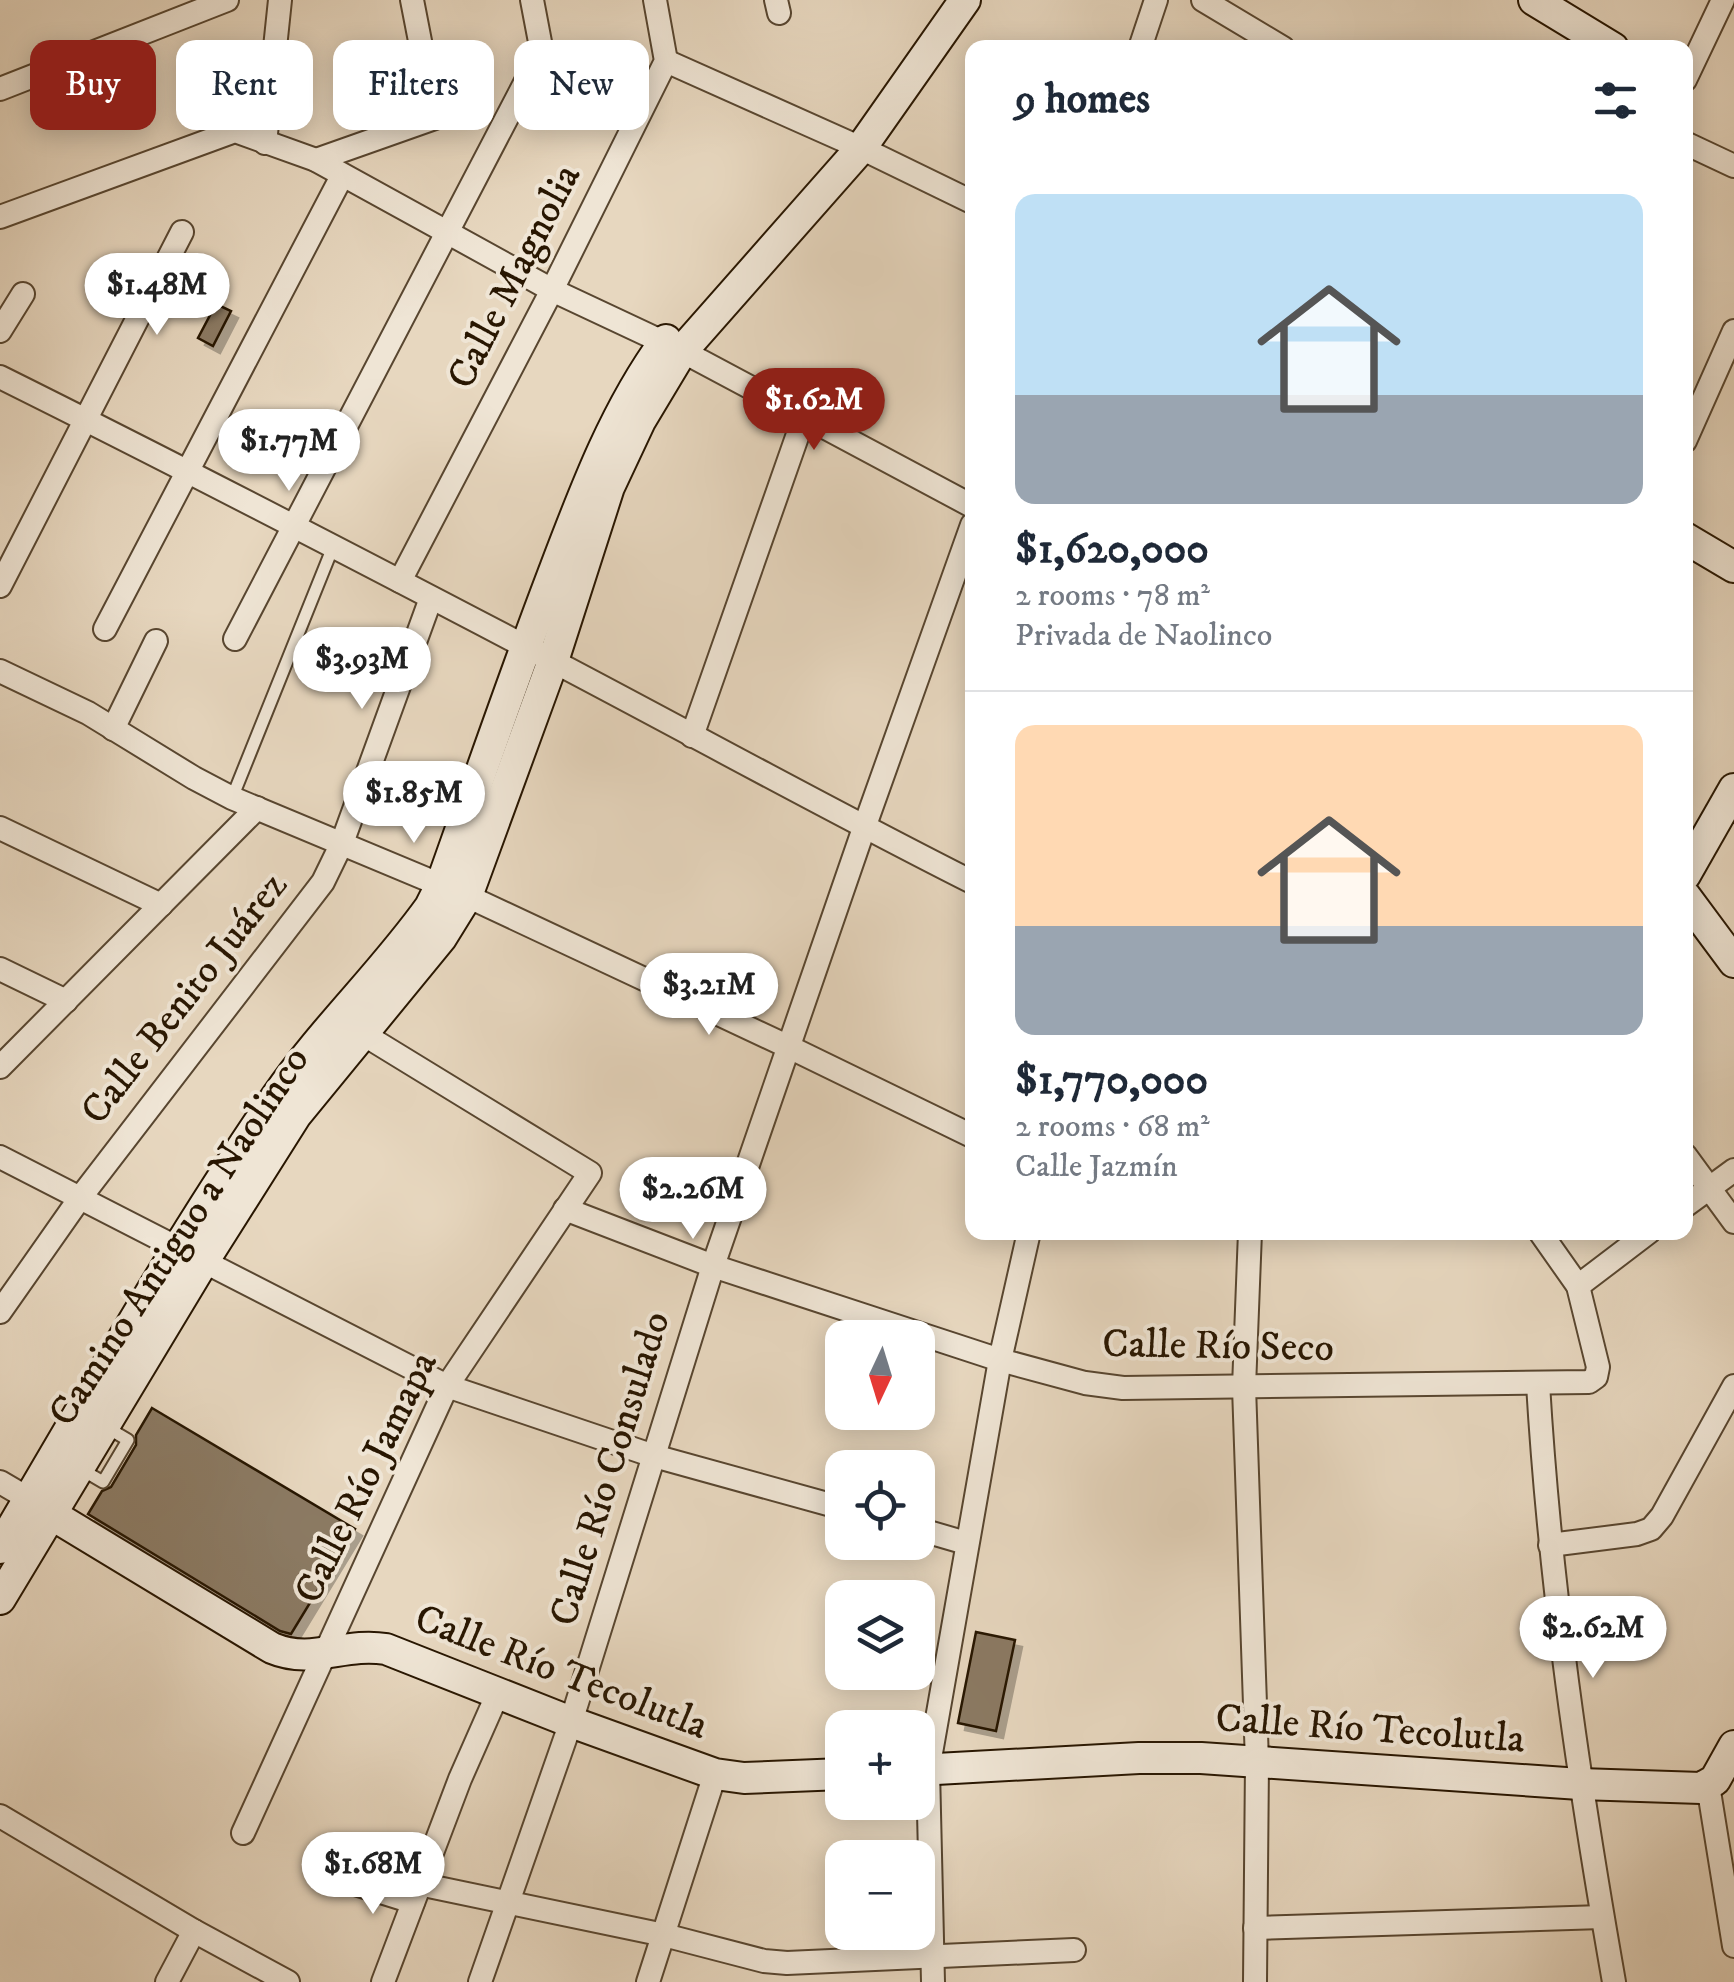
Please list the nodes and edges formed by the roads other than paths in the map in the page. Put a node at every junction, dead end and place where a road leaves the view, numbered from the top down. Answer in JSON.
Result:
{"nodes":[{"id":1,"x":227,"y":0,"type":"edge"},
{"id":2,"x":280,"y":0,"type":"edge"},
{"id":3,"x":412,"y":0,"type":"edge"},
{"id":4,"x":532,"y":0,"type":"edge"},
{"id":5,"x":655,"y":0,"type":"edge"},
{"id":6,"x":942,"y":0,"type":"edge"},
{"id":7,"x":965,"y":0,"type":"edge"},
{"id":8,"x":1156,"y":0,"type":"edge"},
{"id":9,"x":1202,"y":0,"type":"edge"},
{"id":10,"x":1534,"y":0,"type":"edge"},
{"id":11,"x":1723,"y":0,"type":"edge"},
{"id":12,"x":1143,"y":40,"type":"edge"},
{"id":13,"x":1270,"y":40,"type":"edge"},
{"id":14,"x":1601,"y":40,"type":"edge"},
{"id":15,"x":666,"y":61,"type":"junction"},
{"id":16,"x":1693,"y":63,"type":"edge"},
{"id":17,"x":0,"y":88,"type":"edge"},
{"id":18,"x":265,"y":143,"type":"junction"},
{"id":19,"x":851,"y":143,"type":"junction"},
{"id":20,"x":1693,"y":147,"type":"edge"},
{"id":21,"x":316,"y":160,"type":"junction"},
{"id":22,"x":1734,"y":166,"type":"edge"},
{"id":23,"x":342,"y":176,"type":"junction"},
{"id":24,"x":965,"y":199,"type":"edge"},
{"id":25,"x":2,"y":210,"type":"edge"},
{"id":26,"x":182,"y":232,"type":"dead end"},
{"id":27,"x":447,"y":234,"type":"junction"},
{"id":28,"x":552,"y":290,"type":"junction"},
{"id":29,"x":23,"y":294,"type":"dead end"},
{"id":30,"x":0,"y":331,"type":"edge"},
{"id":31,"x":1734,"y":331,"type":"edge"},
{"id":32,"x":673,"y":347,"type":"junction"},
{"id":33,"x":0,"y":376,"type":"edge"},
{"id":34,"x":804,"y":417,"type":"junction"},
{"id":35,"x":86,"y":420,"type":"junction"},
{"id":36,"x":1693,"y":423,"type":"edge"},
{"id":37,"x":190,"y":471,"type":"junction"},
{"id":38,"x":965,"y":502,"type":"edge"},
{"id":39,"x":294,"y":526,"type":"junction"},
{"id":40,"x":1693,"y":543,"type":"edge"},
{"id":41,"x":965,"y":545,"type":"edge"},
{"id":42,"x":333,"y":547,"type":"junction"},
{"id":43,"x":1734,"y":566,"type":"edge"},
{"id":44,"x":400,"y":582,"type":"junction"},
{"id":45,"x":0,"y":586,"type":"edge"},
{"id":46,"x":431,"y":598,"type":"junction"},
{"id":47,"x":106,"y":629,"type":"dead end"},
{"id":48,"x":235,"y":639,"type":"dead end"},
{"id":49,"x":156,"y":641,"type":"dead end"},
{"id":50,"x":539,"y":654,"type":"junction"},
{"id":51,"x":0,"y":672,"type":"edge"},
{"id":52,"x":114,"y":729,"type":"junction"},
{"id":53,"x":692,"y":736,"type":"junction"},
{"id":54,"x":1734,"y":789,"type":"edge"},
{"id":55,"x":232,"y":798,"type":"junction"},
{"id":56,"x":257,"y":808,"type":"junction"},
{"id":57,"x":0,"y":828,"type":"edge"},
{"id":58,"x":864,"y":828,"type":"junction"},
{"id":59,"x":342,"y":843,"type":"junction"},
{"id":60,"x":1693,"y":861,"type":"edge"},
{"id":61,"x":965,"y":878,"type":"edge"},
{"id":62,"x":454,"y":890,"type":"junction"},
{"id":63,"x":161,"y":905,"type":"junction"},
{"id":64,"x":1693,"y":907,"type":"edge"},
{"id":65,"x":1734,"y":962,"type":"edge"},
{"id":66,"x":0,"y":969,"type":"edge"},
{"id":67,"x":66,"y":1000,"type":"junction"},
{"id":68,"x":363,"y":1034,"type":"junction"},
{"id":69,"x":790,"y":1047,"type":"junction"},
{"id":70,"x":0,"y":1067,"type":"edge"},
{"id":71,"x":965,"y":1133,"type":"edge"},
{"id":72,"x":0,"y":1157,"type":"edge"},
{"id":73,"x":1693,"y":1167,"type":"edge"},
{"id":74,"x":1734,"y":1170,"type":"edge"},
{"id":75,"x":1709,"y":1188,"type":"junction"},
{"id":76,"x":80,"y":1198,"type":"junction"},
{"id":77,"x":1693,"y":1200,"type":"edge"},
{"id":78,"x":565,"y":1209,"type":"junction"},
{"id":79,"x":1734,"y":1222,"type":"edge"},
{"id":80,"x":1027,"y":1240,"type":"edge"},
{"id":81,"x":1250,"y":1240,"type":"edge"},
{"id":82,"x":1546,"y":1240,"type":"edge"},
{"id":83,"x":1638,"y":1240,"type":"edge"},
{"id":84,"x":190,"y":1256,"type":"junction"},
{"id":85,"x":713,"y":1266,"type":"junction"},
{"id":86,"x":1578,"y":1286,"type":"junction"},
{"id":87,"x":0,"y":1312,"type":"edge"},
{"id":88,"x":1000,"y":1360,"type":"junction"},
{"id":89,"x":1538,"y":1384,"type":"junction"},
{"id":90,"x":447,"y":1386,"type":"junction"},
{"id":91,"x":1244,"y":1386,"type":"junction"},
{"id":92,"x":1734,"y":1386,"type":"edge"},
{"id":93,"x":654,"y":1456,"type":"junction"},
{"id":94,"x":0,"y":1482,"type":"edge"},
{"id":95,"x":825,"y":1503,"type":"edge"},
{"id":96,"x":40,"y":1507,"type":"junction"},
{"id":97,"x":935,"y":1534,"type":"edge"},
{"id":98,"x":966,"y":1543,"type":"junction"},
{"id":99,"x":1550,"y":1545,"type":"junction"},
{"id":100,"x":0,"y":1548,"type":"edge"},
{"id":101,"x":0,"y":1599,"type":"edge"},
{"id":102,"x":324,"y":1652,"type":"junction"},
{"id":103,"x":498,"y":1693,"type":"junction"},
{"id":104,"x":934,"y":1710,"type":"edge"},
{"id":105,"x":571,"y":1722,"type":"junction"},
{"id":106,"x":1734,"y":1746,"type":"edge"},
{"id":107,"x":1257,"y":1762,"type":"junction"},
{"id":108,"x":935,"y":1769,"type":"edge"},
{"id":109,"x":715,"y":1774,"type":"junction"},
{"id":110,"x":825,"y":1775,"type":"edge"},
{"id":111,"x":1580,"y":1784,"type":"junction"},
{"id":112,"x":1708,"y":1785,"type":"junction"},
{"id":113,"x":0,"y":1816,"type":"edge"},
{"id":114,"x":925,"y":1820,"type":"edge"},
{"id":115,"x":243,"y":1833,"type":"dead end"},
{"id":116,"x":348,"y":1882,"type":"dead end"},
{"id":117,"x":416,"y":1893,"type":"junction"},
{"id":118,"x":506,"y":1904,"type":"junction"},
{"id":119,"x":1602,"y":1917,"type":"junction"},
{"id":120,"x":1255,"y":1928,"type":"junction"},
{"id":121,"x":194,"y":1931,"type":"junction"},
{"id":122,"x":664,"y":1935,"type":"junction"},
{"id":123,"x":1734,"y":1946,"type":"edge"},
{"id":124,"x":1074,"y":1950,"type":"dead end"},
{"id":125,"x":932,"y":1958,"type":"junction"},
{"id":126,"x":785,"y":1973,"type":"edge"},
{"id":127,"x":167,"y":1982,"type":"edge"},
{"id":128,"x":288,"y":1982,"type":"edge"},
{"id":129,"x":383,"y":1982,"type":"edge"},
{"id":130,"x":480,"y":1982,"type":"edge"},
{"id":131,"x":648,"y":1982,"type":"edge"},
{"id":132,"x":933,"y":1982,"type":"edge"},
{"id":133,"x":1255,"y":1982,"type":"edge"},
{"id":134,"x":1614,"y":1982,"type":"edge"}],
"edges":[{"from":1,"to":17,"type":"street"},
{"from":2,"to":18,"type":"street"},
{"from":3,"to":21,"type":"street"},
{"from":4,"to":27,"type":"street"},
{"from":5,"to":15,"type":"street"},
{"from":6,"to":19,"type":"main road","name":"Camino Antiguo a Naolinco"},
{"from":7,"to":19,"type":"main road","name":"Camino Antiguo a Naolinco"},
{"from":8,"to":12,"type":"street"},
{"from":9,"to":13,"type":"street"},
{"from":10,"to":14,"type":"main road"},
{"from":11,"to":16,"type":"street"},
{"from":15,"to":19,"type":"street"},
{"from":15,"to":28,"type":"street","name":"Calle Magnolia"},
{"from":18,"to":21,"type":"street"},
{"from":18,"to":25,"type":"street"},
{"from":19,"to":24,"type":"street"},
{"from":19,"to":32,"type":"main road","name":"Camino Antiguo a Naolinco"},
{"from":20,"to":22,"type":"street"},
{"from":21,"to":23,"type":"street"},
{"from":23,"to":27,"type":"street"},
{"from":23,"to":37,"type":"street"},
{"from":26,"to":35,"type":"street"},
{"from":27,"to":28,"type":"street"},
{"from":27,"to":39,"type":"street"},
{"from":28,"to":32,"type":"street"},
{"from":28,"to":44,"type":"street","name":"Calle Magnolia"},
{"from":29,"to":30,"type":"street"},
{"from":31,"to":36,"type":"street"},
{"from":32,"to":34,"type":"street"},
{"from":32,"to":50,"type":"main road","name":"Camino Antiguo a Naolinco"},
{"from":33,"to":35,"type":"street"},
{"from":34,"to":38,"type":"street"},
{"from":34,"to":53,"type":"street"},
{"from":35,"to":37,"type":"street"},
{"from":35,"to":45,"type":"street"},
{"from":37,"to":39,"type":"street"},
{"from":37,"to":47,"type":"street"},
{"from":39,"to":42,"type":"street"},
{"from":39,"to":48,"type":"street"},
{"from":40,"to":43,"type":"main road"},
{"from":41,"to":58,"type":"street","name":"Calle Río Consulado"},
{"from":42,"to":44,"type":"street"},
{"from":42,"to":55,"type":"lane"},
{"from":44,"to":46,"type":"street"},
{"from":46,"to":50,"type":"street"},
{"from":46,"to":59,"type":"street","name":"Calle Benito Juárez"},
{"from":49,"to":52,"type":"street"},
{"from":50,"to":53,"type":"street"},
{"from":50,"to":62,"type":"main road","name":"Camino Antiguo a Naolinco"},
{"from":51,"to":52,"type":"street"},
{"from":52,"to":55,"type":"street"},
{"from":53,"to":58,"type":"street"},
{"from":54,"to":60,"type":"main road"},
{"from":55,"to":56,"type":"street"},
{"from":56,"to":59,"type":"street"},
{"from":56,"to":63,"type":"street"},
{"from":57,"to":63,"type":"street"},
{"from":58,"to":61,"type":"street"},
{"from":58,"to":69,"type":"street","name":"Calle Río Consulado"},
{"from":59,"to":62,"type":"street"},
{"from":59,"to":76,"type":"street","name":"Calle Benito Juárez"},
{"from":62,"to":68,"type":"main road","name":"Camino Antiguo a Naolinco"},
{"from":62,"to":69,"type":"street"},
{"from":62,"to":84,"type":"main road","name":"Camino Antiguo a Naolinco"},
{"from":63,"to":67,"type":"street"},
{"from":64,"to":65,"type":"main road"},
{"from":66,"to":67,"type":"street"},
{"from":67,"to":70,"type":"street"},
{"from":68,"to":78,"type":"street","name":"Calle Río Jamapa"},
{"from":68,"to":84,"type":"main road","name":"Camino Antiguo a Naolinco"},
{"from":69,"to":71,"type":"street"},
{"from":69,"to":85,"type":"street","name":"Calle Río Consulado"},
{"from":72,"to":76,"type":"street"},
{"from":73,"to":75,"type":"street"},
{"from":74,"to":75,"type":"street"},
{"from":75,"to":77,"type":"street"},
{"from":75,"to":79,"type":"street"},
{"from":76,"to":84,"type":"street"},
{"from":76,"to":87,"type":"street","name":"Calle Benito Juárez"},
{"from":78,"to":85,"type":"street","name":"Calle Río Seco"},
{"from":78,"to":90,"type":"street","name":"Calle Río Jamapa"},
{"from":80,"to":88,"type":"street"},
{"from":81,"to":91,"type":"street"},
{"from":82,"to":86,"type":"street"},
{"from":83,"to":86,"type":"street"},
{"from":84,"to":90,"type":"street"},
{"from":84,"to":96,"type":"main road","name":"Camino Antiguo a Naolinco"},
{"from":85,"to":88,"type":"street","name":"Calle Río Seco"},
{"from":85,"to":93,"type":"street","name":"Calle Río Consulado"},
{"from":86,"to":89,"type":"street","name":"Calle Río Seco"},
{"from":88,"to":91,"type":"street","name":"Calle Río Seco"},
{"from":88,"to":98,"type":"street"},
{"from":89,"to":91,"type":"street","name":"Calle Río Seco"},
{"from":89,"to":99,"type":"street"},
{"from":90,"to":93,"type":"street"},
{"from":90,"to":102,"type":"street","name":"Calle Río Jamapa"},
{"from":91,"to":107,"type":"street"},
{"from":92,"to":99,"type":"street"},
{"from":93,"to":95,"type":"street"},
{"from":93,"to":105,"type":"street","name":"Calle Río Consulado"},
{"from":94,"to":96,"type":"street"},
{"from":96,"to":100,"type":"main road","name":"Camino Antiguo a Naolinco"},
{"from":96,"to":101,"type":"main road","name":"Camino Antiguo a Naolinco"},
{"from":96,"to":102,"type":"main road","name":"Calle Río Tecolutla"},
{"from":97,"to":98,"type":"street"},
{"from":98,"to":104,"type":"street"},
{"from":99,"to":111,"type":"street"},
{"from":102,"to":103,"type":"main road","name":"Calle Río Tecolutla"},
{"from":102,"to":115,"type":"street","name":"Calle Río Jamapa"},
{"from":103,"to":105,"type":"main road","name":"Calle Río Tecolutla"},
{"from":103,"to":117,"type":"street"},
{"from":105,"to":109,"type":"main road","name":"Calle Río Tecolutla"},
{"from":105,"to":118,"type":"street","name":"Calle Río Consulado"},
{"from":106,"to":112,"type":"main road"},
{"from":107,"to":108,"type":"main road","name":"Calle Río Tecolutla"},
{"from":107,"to":111,"type":"main road","name":"Calle Río Tecolutla"},
{"from":107,"to":120,"type":"street"},
{"from":109,"to":110,"type":"main road","name":"Calle Río Tecolutla"},
{"from":109,"to":122,"type":"street"},
{"from":111,"to":112,"type":"main road","name":"Calle Río Tecolutla"},
{"from":111,"to":119,"type":"street"},
{"from":112,"to":123,"type":"street"},
{"from":113,"to":121,"type":"street"},
{"from":114,"to":125,"type":"street"},
{"from":116,"to":117,"type":"street"},
{"from":117,"to":118,"type":"street"},
{"from":117,"to":129,"type":"street"},
{"from":118,"to":122,"type":"street"},
{"from":118,"to":130,"type":"street","name":"Calle Río Consulado"},
{"from":119,"to":120,"type":"street"},
{"from":119,"to":134,"type":"street"},
{"from":120,"to":133,"type":"street"},
{"from":121,"to":127,"type":"street"},
{"from":121,"to":128,"type":"street"},
{"from":122,"to":126,"type":"street"},
{"from":122,"to":131,"type":"street"},
{"from":124,"to":125,"type":"street"},
{"from":125,"to":126,"type":"street"},
{"from":125,"to":132,"type":"street"}]}
